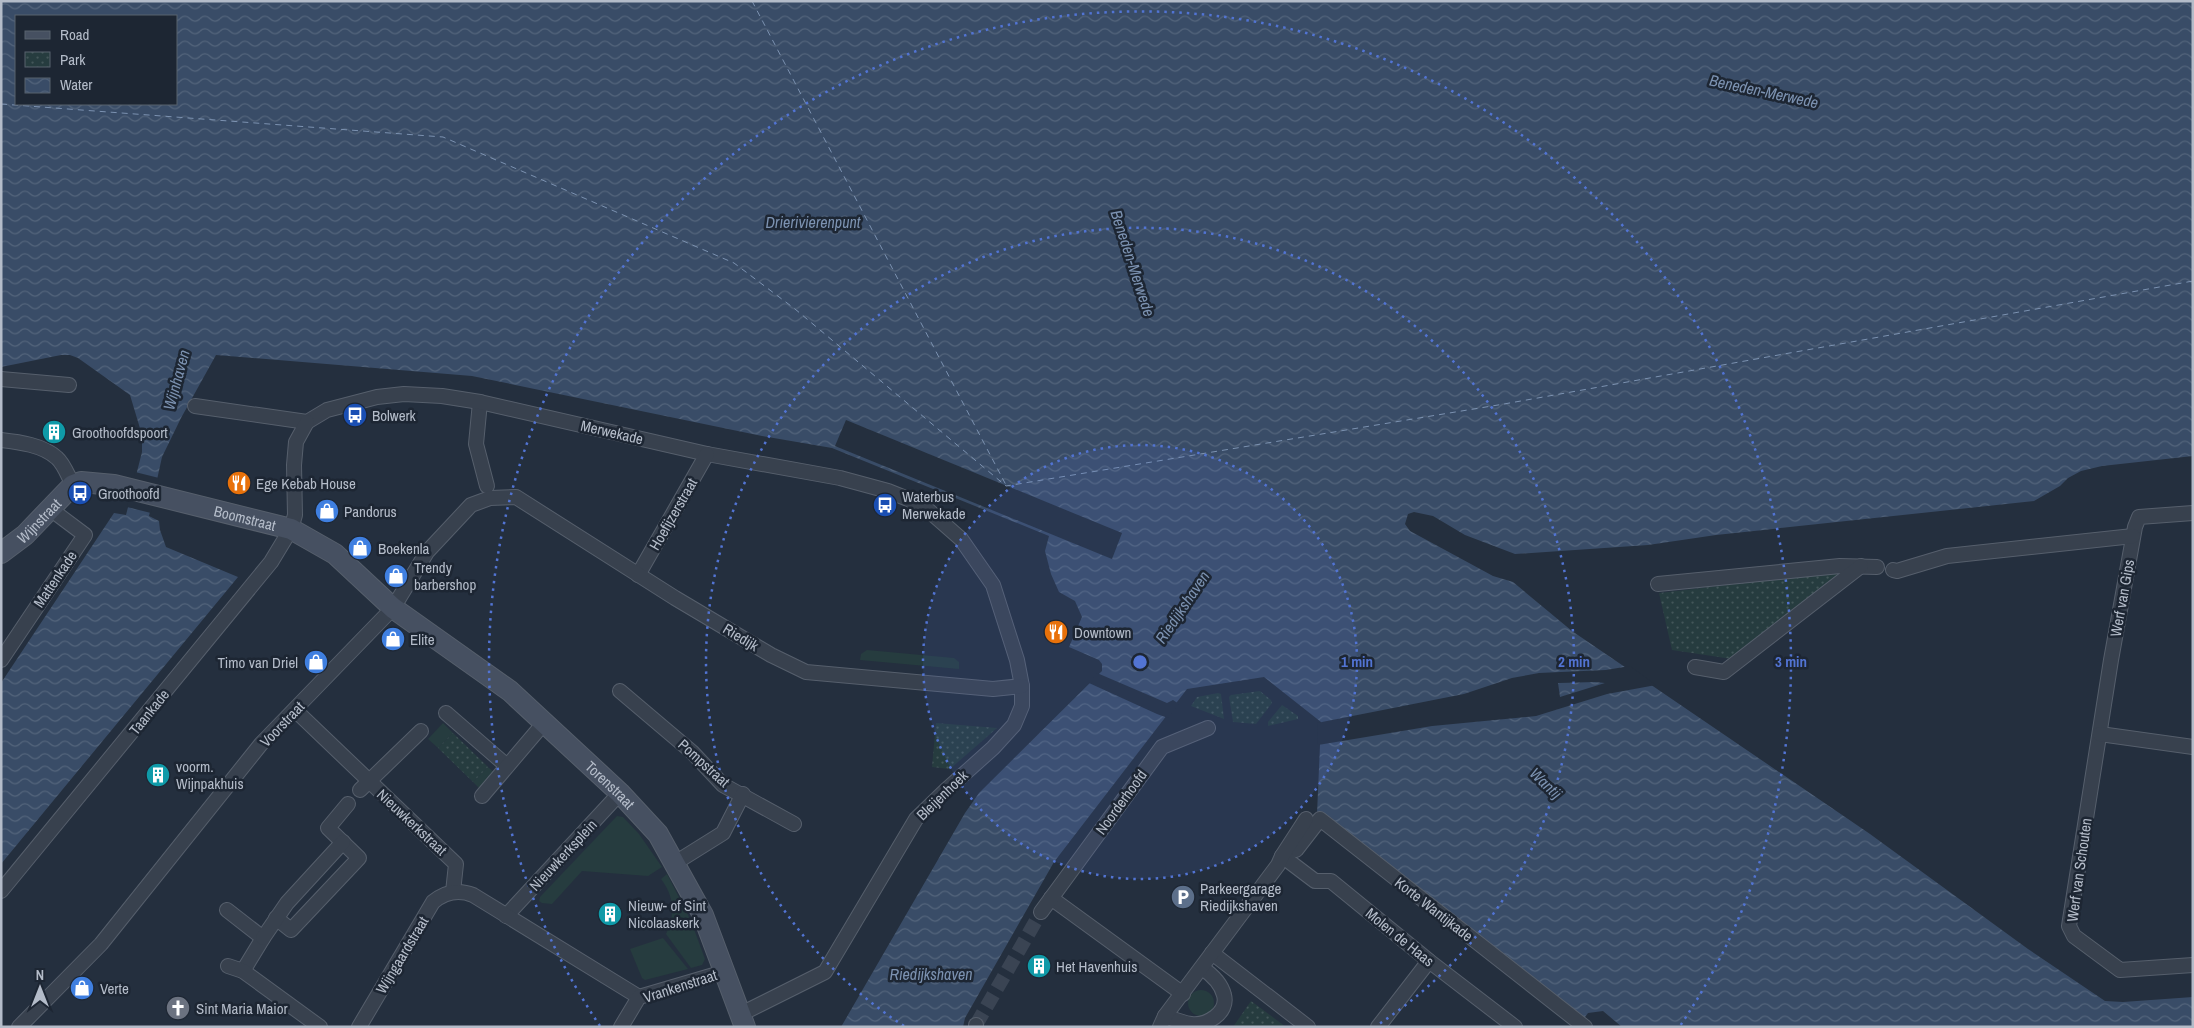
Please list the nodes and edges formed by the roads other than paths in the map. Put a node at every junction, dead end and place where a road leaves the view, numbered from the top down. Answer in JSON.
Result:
{"nodes":[{"id":1,"x":1,"y":379,"type":"edge"},
{"id":2,"x":69,"y":385,"type":"dead end"},
{"id":3,"x":480,"y":402,"type":"junction"},
{"id":4,"x":195,"y":406,"type":"dead end"},
{"id":5,"x":308,"y":422,"type":"junction"},
{"id":6,"x":1,"y":440,"type":"edge"},
{"id":7,"x":708,"y":454,"type":"junction"},
{"id":8,"x":73,"y":485,"type":"junction"},
{"id":9,"x":488,"y":492,"type":"junction"},
{"id":10,"x":49,"y":508,"type":"junction"},
{"id":11,"x":2193,"y":513,"type":"edge"},
{"id":12,"x":291,"y":529,"type":"junction"},
{"id":13,"x":2133,"y":536,"type":"junction"},
{"id":14,"x":1,"y":553,"type":"edge"},
{"id":15,"x":1861,"y":566,"type":"junction"},
{"id":16,"x":1877,"y":567,"type":"dead end"},
{"id":17,"x":1893,"y":570,"type":"dead end"},
{"id":18,"x":638,"y":575,"type":"junction"},
{"id":19,"x":1658,"y":584,"type":"dead end"},
{"id":20,"x":993,"y":585,"type":"joint"},
{"id":21,"x":393,"y":608,"type":"junction"},
{"id":22,"x":1,"y":660,"type":"edge"},
{"id":23,"x":1695,"y":667,"type":"dead end"},
{"id":24,"x":1022,"y":686,"type":"junction"},
{"id":25,"x":620,"y":691,"type":"dead end"},
{"id":26,"x":295,"y":710,"type":"junction"},
{"id":27,"x":446,"y":713,"type":"dead end"},
{"id":28,"x":544,"y":723,"type":"junction"},
{"id":29,"x":1208,"y":728,"type":"dead end"},
{"id":30,"x":421,"y":731,"type":"dead end"},
{"id":31,"x":2100,"y":734,"type":"junction"},
{"id":32,"x":2193,"y":747,"type":"edge"},
{"id":33,"x":507,"y":766,"type":"junction"},
{"id":34,"x":365,"y":786,"type":"junction"},
{"id":35,"x":620,"y":794,"type":"junction"},
{"id":36,"x":743,"y":794,"type":"junction"},
{"id":37,"x":482,"y":796,"type":"dead end"},
{"id":38,"x":348,"y":804,"type":"dead end"},
{"id":39,"x":1306,"y":819,"type":"dead end"},
{"id":40,"x":794,"y":824,"type":"dead end"},
{"id":41,"x":343,"y":842,"type":"junction"},
{"id":42,"x":1286,"y":850,"type":"junction"},
{"id":43,"x":675,"y":863,"type":"junction"},
{"id":44,"x":1,"y":891,"type":"edge"},
{"id":45,"x":453,"y":892,"type":"junction"},
{"id":46,"x":1051,"y":898,"type":"junction"},
{"id":47,"x":227,"y":910,"type":"dead end"},
{"id":48,"x":1040,"y":912,"type":"tunnel mouth"},
{"id":49,"x":506,"y":916,"type":"junction"},
{"id":50,"x":276,"y":918,"type":"junction"},
{"id":51,"x":263,"y":938,"type":"junction"},
{"id":52,"x":1212,"y":954,"type":"junction"},
{"id":53,"x":1429,"y":961,"type":"junction"},
{"id":54,"x":2193,"y":965,"type":"edge"},
{"id":55,"x":228,"y":966,"type":"dead end"},
{"id":56,"x":1202,"y":968,"type":"junction"},
{"id":57,"x":242,"y":971,"type":"junction"},
{"id":58,"x":724,"y":972,"type":"junction"},
{"id":59,"x":1183,"y":994,"type":"junction"},
{"id":60,"x":639,"y":997,"type":"junction"},
{"id":61,"x":743,"y":1020,"type":"edge"},
{"id":62,"x":1162,"y":1021,"type":"edge"},
{"id":63,"x":19,"y":1027,"type":"edge"},
{"id":64,"x":320,"y":1027,"type":"edge"},
{"id":65,"x":359,"y":1027,"type":"edge"},
{"id":66,"x":621,"y":1027,"type":"edge"},
{"id":67,"x":1308,"y":1027,"type":"edge"},
{"id":68,"x":1378,"y":1027,"type":"edge"},
{"id":69,"x":1515,"y":1027,"type":"edge"},
{"id":70,"x":1585,"y":1027,"type":"edge"}],
"edges":[{"from":1,"to":2,"type":"street"},
{"from":3,"to":5,"type":"street","name":"Merwekade"},
{"from":3,"to":7,"type":"street","name":"Merwekade"},
{"from":3,"to":9,"type":"street"},
{"from":4,"to":5,"type":"street"},
{"from":5,"to":12,"type":"street"},
{"from":6,"to":8,"type":"street"},
{"from":7,"to":18,"type":"street","name":"Hoefijzerstraat"},
{"from":7,"to":20,"type":"street","name":"Merwekade"},
{"from":8,"to":10,"type":"street","name":"Wijnstraat"},
{"from":8,"to":12,"type":"street","name":"Boomstraat"},
{"from":9,"to":18,"type":"street","name":"Riedijk"},
{"from":9,"to":21,"type":"street","name":"Voorstraat"},
{"from":10,"to":14,"type":"street","name":"Wijnstraat"},
{"from":10,"to":22,"type":"street","name":"Mattenkade"},
{"from":11,"to":13,"type":"street","name":"Werf van Gips"},
{"from":12,"to":21,"type":"street","name":"Boomstraat"},
{"from":12,"to":44,"type":"street","name":"Taankade"},
{"from":13,"to":17,"type":"street"},
{"from":13,"to":31,"type":"street","name":"Werf van Gips"},
{"from":15,"to":16,"type":"street"},
{"from":15,"to":19,"type":"street"},
{"from":15,"to":23,"type":"street"},
{"from":18,"to":24,"type":"street","name":"Riedijk"},
{"from":20,"to":24,"type":"street","name":"Bleijenhoek"},
{"from":21,"to":26,"type":"street","name":"Voorstraat"},
{"from":21,"to":28,"type":"street","name":"Torenstraat"},
{"from":24,"to":61,"type":"street","name":"Bleijenhoek"},
{"from":25,"to":36,"type":"street","name":"Pompstraat"},
{"from":26,"to":34,"type":"street","name":"Nieuwkerkstraat"},
{"from":26,"to":63,"type":"street","name":"Voorstraat"},
{"from":27,"to":33,"type":"street"},
{"from":28,"to":33,"type":"street"},
{"from":28,"to":35,"type":"street","name":"Torenstraat"},
{"from":29,"to":46,"type":"street","name":"Noorderhoofd"},
{"from":30,"to":34,"type":"street","name":"Nieuwkerkstraat"},
{"from":31,"to":32,"type":"street"},
{"from":31,"to":54,"type":"street","name":"Werf van Schouten"},
{"from":33,"to":37,"type":"street"},
{"from":34,"to":45,"type":"street","name":"Nieuwkerkstraat"},
{"from":35,"to":43,"type":"street","name":"Torenstraat"},
{"from":35,"to":49,"type":"street","name":"Nieuwkerksplein"},
{"from":36,"to":40,"type":"street","name":"Pompstraat"},
{"from":36,"to":43,"type":"street"},
{"from":38,"to":41,"type":"street"},
{"from":39,"to":42,"type":"street"},
{"from":41,"to":50,"type":"street"},
{"from":41,"to":50,"type":"street"},
{"from":42,"to":52,"type":"street"},
{"from":42,"to":53,"type":"street","name":"Molen de Haas"},
{"from":42,"to":70,"type":"street","name":"Korte Wantijkade"},
{"from":43,"to":58,"type":"street","name":"Torenstraat"},
{"from":45,"to":49,"type":"street"},
{"from":45,"to":65,"type":"street","name":"Wijngaardstraat"},
{"from":46,"to":48,"type":"street","name":"Noorderhoofd"},
{"from":46,"to":59,"type":"street"},
{"from":47,"to":51,"type":"street"},
{"from":49,"to":60,"type":"street"},
{"from":50,"to":51,"type":"street"},
{"from":51,"to":57,"type":"street"},
{"from":52,"to":56,"type":"street"},
{"from":52,"to":67,"type":"street"},
{"from":53,"to":68,"type":"street"},
{"from":53,"to":69,"type":"street","name":"Molen de Haas"},
{"from":55,"to":57,"type":"street"},
{"from":56,"to":59,"type":"street"},
{"from":56,"to":62,"type":"street"},
{"from":57,"to":64,"type":"street"},
{"from":58,"to":60,"type":"street","name":"Vrankenstraat"},
{"from":58,"to":61,"type":"street","name":"Torenstraat"},
{"from":59,"to":62,"type":"street"},
{"from":60,"to":66,"type":"street","name":"Vrankenstraat"}]}
